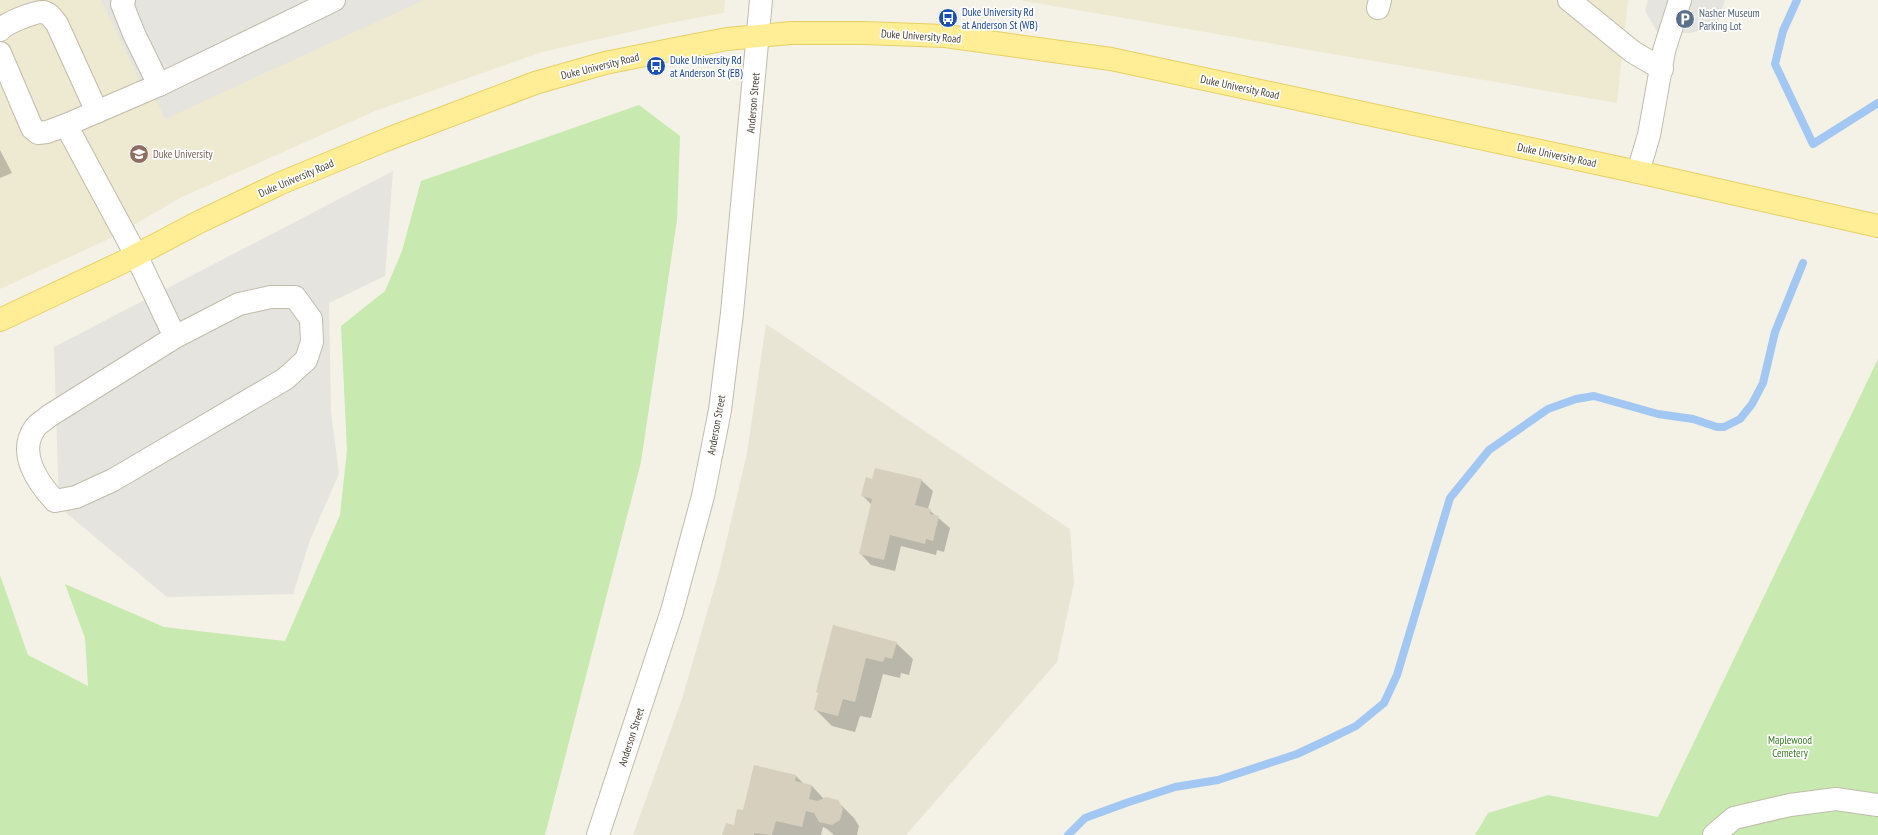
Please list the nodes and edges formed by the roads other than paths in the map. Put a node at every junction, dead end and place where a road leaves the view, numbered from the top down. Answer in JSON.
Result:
{"nodes":[{"id":1,"x":124,"y":0,"type":"edge"},
{"id":2,"x":334,"y":0,"type":"edge"},
{"id":3,"x":761,"y":0,"type":"edge"},
{"id":4,"x":1570,"y":0,"type":"edge"},
{"id":5,"x":1680,"y":0,"type":"edge"},
{"id":6,"x":0,"y":30,"type":"edge"},
{"id":7,"x":759,"y":35,"type":"junction"},
{"id":8,"x":0,"y":53,"type":"edge"},
{"id":9,"x":1662,"y":69,"type":"junction"},
{"id":10,"x":159,"y":84,"type":"junction"},
{"id":11,"x":97,"y":112,"type":"junction"},
{"id":12,"x":66,"y":125,"type":"junction"},
{"id":13,"x":1638,"y":172,"type":"junction"},
{"id":14,"x":1878,"y":226,"type":"edge"},
{"id":15,"x":136,"y":255,"type":"junction"},
{"id":16,"x":0,"y":320,"type":"edge"},
{"id":17,"x":175,"y":337,"type":"junction"},
{"id":18,"x":1878,"y":805,"type":"edge"},
{"id":19,"x":598,"y":835,"type":"edge"},
{"id":20,"x":1714,"y":835,"type":"edge"}],
"edges":[{"from":1,"to":10,"type":"street"},
{"from":2,"to":10,"type":"street"},
{"from":3,"to":7,"type":"street","name":"Anderson Street"},
{"from":4,"to":9,"type":"street"},
{"from":5,"to":9,"type":"street"},
{"from":6,"to":11,"type":"street"},
{"from":7,"to":13,"type":"main road","name":"Duke University Road"},
{"from":7,"to":15,"type":"main road","name":"Duke University Road"},
{"from":7,"to":19,"type":"street","name":"Anderson Street"},
{"from":8,"to":12,"type":"street"},
{"from":9,"to":13,"type":"street"},
{"from":10,"to":11,"type":"street"},
{"from":11,"to":12,"type":"street"},
{"from":12,"to":15,"type":"street"},
{"from":13,"to":14,"type":"main road","name":"Duke University Road"},
{"from":15,"to":16,"type":"main road","name":"Duke University Road"},
{"from":15,"to":17,"type":"street"},
{"from":17,"to":17,"type":"street"},
{"from":18,"to":20,"type":"street"}]}
